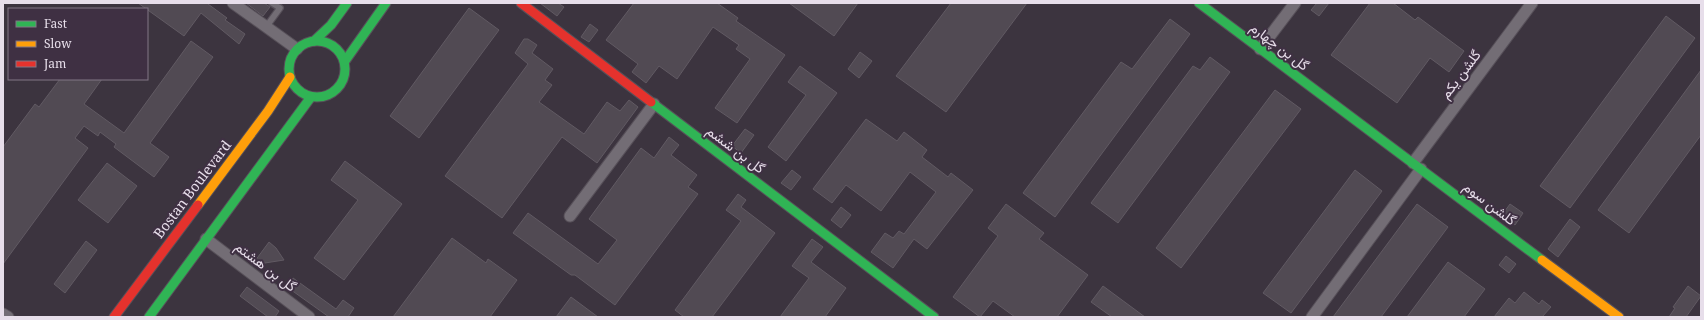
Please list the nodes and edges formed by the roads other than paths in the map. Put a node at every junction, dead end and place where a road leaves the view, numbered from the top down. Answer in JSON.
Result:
{"nodes":[{"id":1,"x":233,"y":3,"type":"edge"},
{"id":2,"x":272,"y":3,"type":"edge"},
{"id":3,"x":347,"y":3,"type":"edge"},
{"id":4,"x":386,"y":3,"type":"edge"},
{"id":5,"x":521,"y":3,"type":"edge"},
{"id":6,"x":1199,"y":3,"type":"edge"},
{"id":7,"x":1295,"y":3,"type":"edge"},
{"id":8,"x":1532,"y":3,"type":"edge"},
{"id":9,"x":266,"y":27,"type":"junction"},
{"id":10,"x":314,"y":41,"type":"junction"},
{"id":11,"x":297,"y":49,"type":"junction"},
{"id":12,"x":1260,"y":49,"type":"junction"},
{"id":13,"x":345,"y":61,"type":"junction"},
{"id":14,"x":290,"y":77,"type":"junction"},
{"id":15,"x":311,"y":97,"type":"junction"},
{"id":16,"x":654,"y":104,"type":"junction"},
{"id":17,"x":1344,"y":112,"type":"joint"},
{"id":18,"x":1417,"y":166,"type":"junction"},
{"id":19,"x":570,"y":216,"type":"dead end"},
{"id":20,"x":206,"y":239,"type":"junction"},
{"id":21,"x":3,"y":314,"type":"edge"},
{"id":22,"x":8,"y":317,"type":"edge"},
{"id":23,"x":114,"y":317,"type":"edge"},
{"id":24,"x":149,"y":317,"type":"edge"},
{"id":25,"x":309,"y":317,"type":"edge"},
{"id":26,"x":934,"y":317,"type":"edge"},
{"id":27,"x":1312,"y":317,"type":"edge"},
{"id":28,"x":1619,"y":317,"type":"edge"}],
"edges":[{"from":1,"to":9,"type":"street"},
{"from":2,"to":9,"type":"lane"},
{"from":3,"to":10,"type":"street"},
{"from":4,"to":13,"type":"street"},
{"from":5,"to":16,"type":"street","name":"گل بن ششم"},
{"from":6,"to":12,"type":"street","name":"گل بن چهارم"},
{"from":7,"to":12,"type":"street"},
{"from":8,"to":18,"type":"street","name":"گلشن یکم"},
{"from":9,"to":11,"type":"street"},
{"from":10,"to":11,"type":"street"},
{"from":10,"to":13,"type":"street"},
{"from":11,"to":14,"type":"street"},
{"from":12,"to":17,"type":"street","name":"گل بن چهارم"},
{"from":13,"to":15,"type":"street"},
{"from":14,"to":15,"type":"street"},
{"from":14,"to":23,"type":"street","name":"Bostan Boulevard"},
{"from":15,"to":20,"type":"street"},
{"from":16,"to":19,"type":"street"},
{"from":16,"to":26,"type":"street","name":"گل بن ششم"},
{"from":17,"to":18,"type":"street","name":"گلشن سوم"},
{"from":18,"to":27,"type":"street","name":"گلشن یکم"},
{"from":18,"to":28,"type":"street","name":"گلشن سوم"},
{"from":20,"to":24,"type":"street"},
{"from":20,"to":25,"type":"street","name":"گل بن هشتم"},
{"from":21,"to":22,"type":"street"}]}
